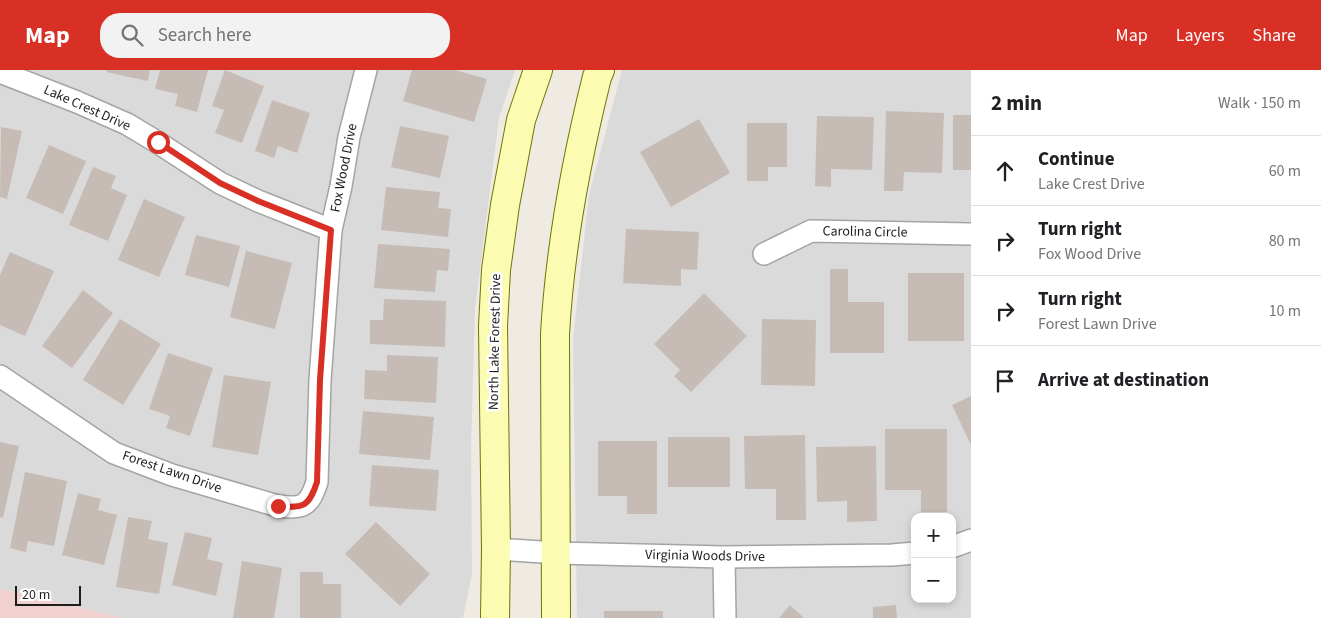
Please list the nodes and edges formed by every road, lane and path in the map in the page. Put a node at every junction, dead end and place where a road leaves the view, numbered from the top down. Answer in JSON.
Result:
{"nodes":[{"id":1,"x":366,"y":70,"type":"edge"},
{"id":2,"x":538,"y":70,"type":"edge"},
{"id":3,"x":600,"y":70,"type":"edge"},
{"id":4,"x":0,"y":72,"type":"edge"},
{"id":5,"x":331,"y":230,"type":"junction"},
{"id":6,"x":971,"y":234,"type":"edge"},
{"id":7,"x":764,"y":254,"type":"dead end"},
{"id":8,"x":0,"y":376,"type":"edge"},
{"id":9,"x":305,"y":504,"type":"joint"},
{"id":10,"x":971,"y":540,"type":"edge"},
{"id":11,"x":956,"y":546,"type":"edge"},
{"id":12,"x":496,"y":549,"type":"junction"},
{"id":13,"x":556,"y":552,"type":"junction"},
{"id":14,"x":911,"y":553,"type":"edge"},
{"id":15,"x":724,"y":557,"type":"junction"},
{"id":16,"x":495,"y":618,"type":"edge"},
{"id":17,"x":556,"y":618,"type":"edge"},
{"id":18,"x":725,"y":618,"type":"edge"}],
"edges":[{"from":1,"to":5,"type":"street","name":"Fox Wood Drive"},
{"from":2,"to":12,"type":"main road","name":"North Lake Forest Drive"},
{"from":3,"to":13,"type":"main road"},
{"from":4,"to":5,"type":"street","name":"Lake Crest Drive"},
{"from":5,"to":9,"type":"street","name":"Fox Wood Drive"},
{"from":6,"to":7,"type":"street","name":"Carolina Circle"},
{"from":8,"to":9,"type":"street","name":"Forest Lawn Drive"},
{"from":10,"to":11,"type":"street"},
{"from":12,"to":13,"type":"street","name":"Virginia Woods Drive"},
{"from":12,"to":16,"type":"main road","name":"North Lake Forest Drive"},
{"from":13,"to":15,"type":"street","name":"Virginia Woods Drive"},
{"from":13,"to":17,"type":"main road"},
{"from":14,"to":15,"type":"street","name":"Virginia Woods Drive"},
{"from":15,"to":18,"type":"street"}]}
